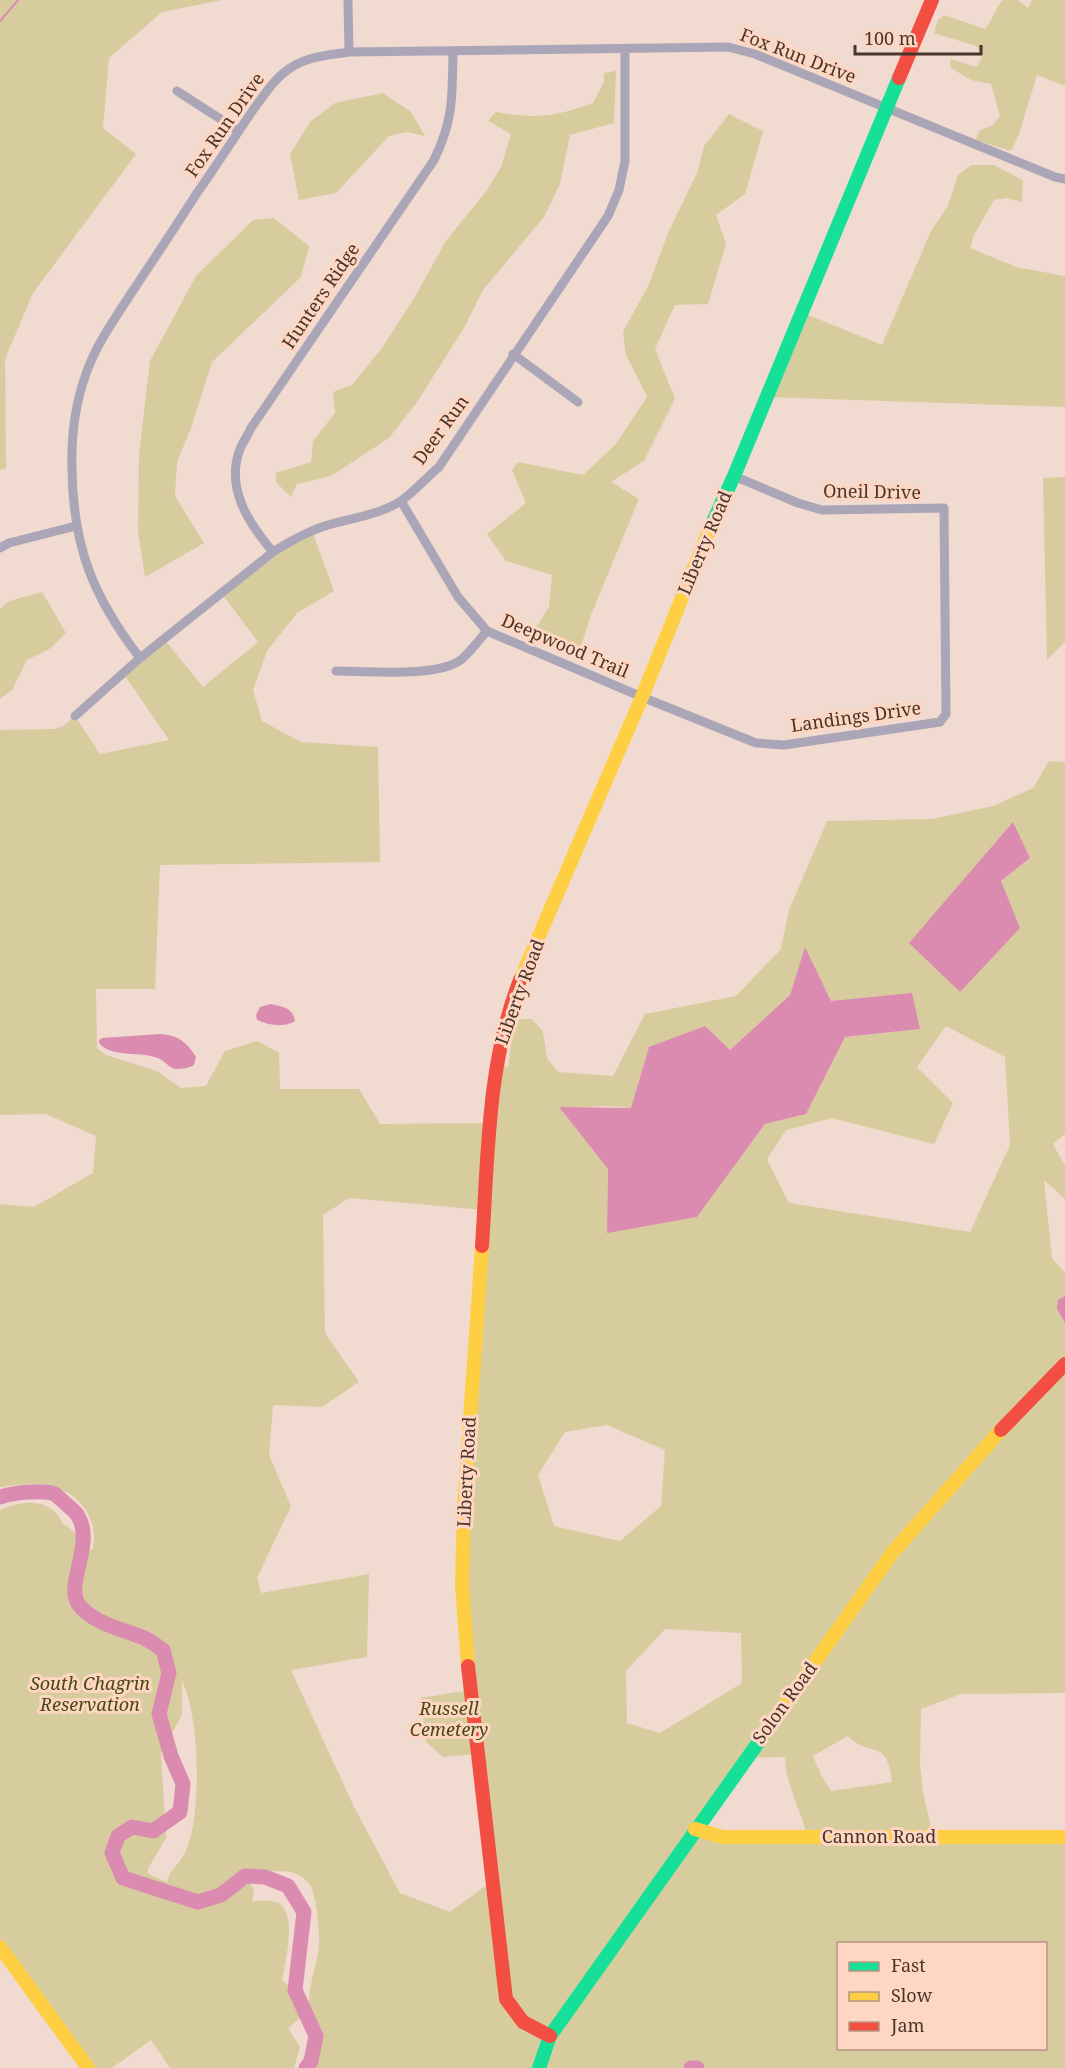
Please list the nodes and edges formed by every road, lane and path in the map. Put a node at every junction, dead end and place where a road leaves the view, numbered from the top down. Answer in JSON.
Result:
{"nodes":[{"id":1,"x":348,"y":0,"type":"edge"},
{"id":2,"x":932,"y":0,"type":"edge"},
{"id":3,"x":625,"y":49,"type":"junction"},
{"id":4,"x":349,"y":52,"type":"junction"},
{"id":5,"x":453,"y":52,"type":"junction"},
{"id":6,"x":177,"y":92,"type":"dead end"},
{"id":7,"x":886,"y":108,"type":"junction"},
{"id":8,"x":239,"y":131,"type":"junction"},
{"id":9,"x":1065,"y":179,"type":"edge"},
{"id":10,"x":513,"y":354,"type":"junction"},
{"id":11,"x":578,"y":402,"type":"dead end"},
{"id":12,"x":734,"y":476,"type":"junction"},
{"id":13,"x":401,"y":501,"type":"junction"},
{"id":14,"x":944,"y":508,"type":"joint"},
{"id":15,"x":76,"y":526,"type":"junction"},
{"id":16,"x":0,"y":548,"type":"edge"},
{"id":17,"x":273,"y":552,"type":"junction"},
{"id":18,"x":487,"y":631,"type":"junction"},
{"id":19,"x":140,"y":657,"type":"junction"},
{"id":20,"x":336,"y":671,"type":"dead end"},
{"id":21,"x":642,"y":697,"type":"junction"},
{"id":22,"x":75,"y":716,"type":"dead end"},
{"id":23,"x":1065,"y":1364,"type":"edge"},
{"id":24,"x":695,"y":1829,"type":"junction"},
{"id":25,"x":1065,"y":1837,"type":"edge"},
{"id":26,"x":0,"y":1947,"type":"edge"},
{"id":27,"x":550,"y":2036,"type":"junction"},
{"id":28,"x":88,"y":2068,"type":"edge"},
{"id":29,"x":539,"y":2068,"type":"edge"}],
"edges":[{"from":1,"to":4,"type":"street"},
{"from":2,"to":7,"type":"street","name":"Liberty Road"},
{"from":3,"to":5,"type":"street","name":"Fox Run Drive"},
{"from":3,"to":7,"type":"street","name":"Fox Run Drive"},
{"from":3,"to":10,"type":"street","name":"Deer Run"},
{"from":4,"to":5,"type":"street","name":"Fox Run Drive"},
{"from":4,"to":8,"type":"street","name":"Fox Run Drive"},
{"from":5,"to":17,"type":"street","name":"Hunters Ridge"},
{"from":6,"to":8,"type":"street"},
{"from":7,"to":9,"type":"street","name":"Fox Run Drive"},
{"from":7,"to":12,"type":"street","name":"Liberty Road"},
{"from":8,"to":15,"type":"street","name":"Fox Run Drive"},
{"from":10,"to":11,"type":"street"},
{"from":10,"to":13,"type":"street","name":"Deer Run"},
{"from":12,"to":14,"type":"street","name":"Oneil Drive"},
{"from":12,"to":21,"type":"street","name":"Liberty Road"},
{"from":13,"to":17,"type":"street","name":"Deer Run"},
{"from":13,"to":18,"type":"street","name":"Deepwood Trail"},
{"from":14,"to":21,"type":"street","name":"Landings Drive"},
{"from":15,"to":16,"type":"street"},
{"from":15,"to":19,"type":"street","name":"Fox Run Drive"},
{"from":17,"to":19,"type":"street","name":"Deer Run"},
{"from":18,"to":20,"type":"street"},
{"from":18,"to":21,"type":"street","name":"Deepwood Trail"},
{"from":19,"to":22,"type":"street","name":"Deer Run"},
{"from":21,"to":27,"type":"street","name":"Liberty Road"},
{"from":23,"to":24,"type":"street","name":"Solon Road"},
{"from":24,"to":25,"type":"street","name":"Cannon Road"},
{"from":24,"to":27,"type":"street","name":"Solon Road"},
{"from":26,"to":28,"type":"street"},
{"from":27,"to":29,"type":"street","name":"Solon Road"}]}
